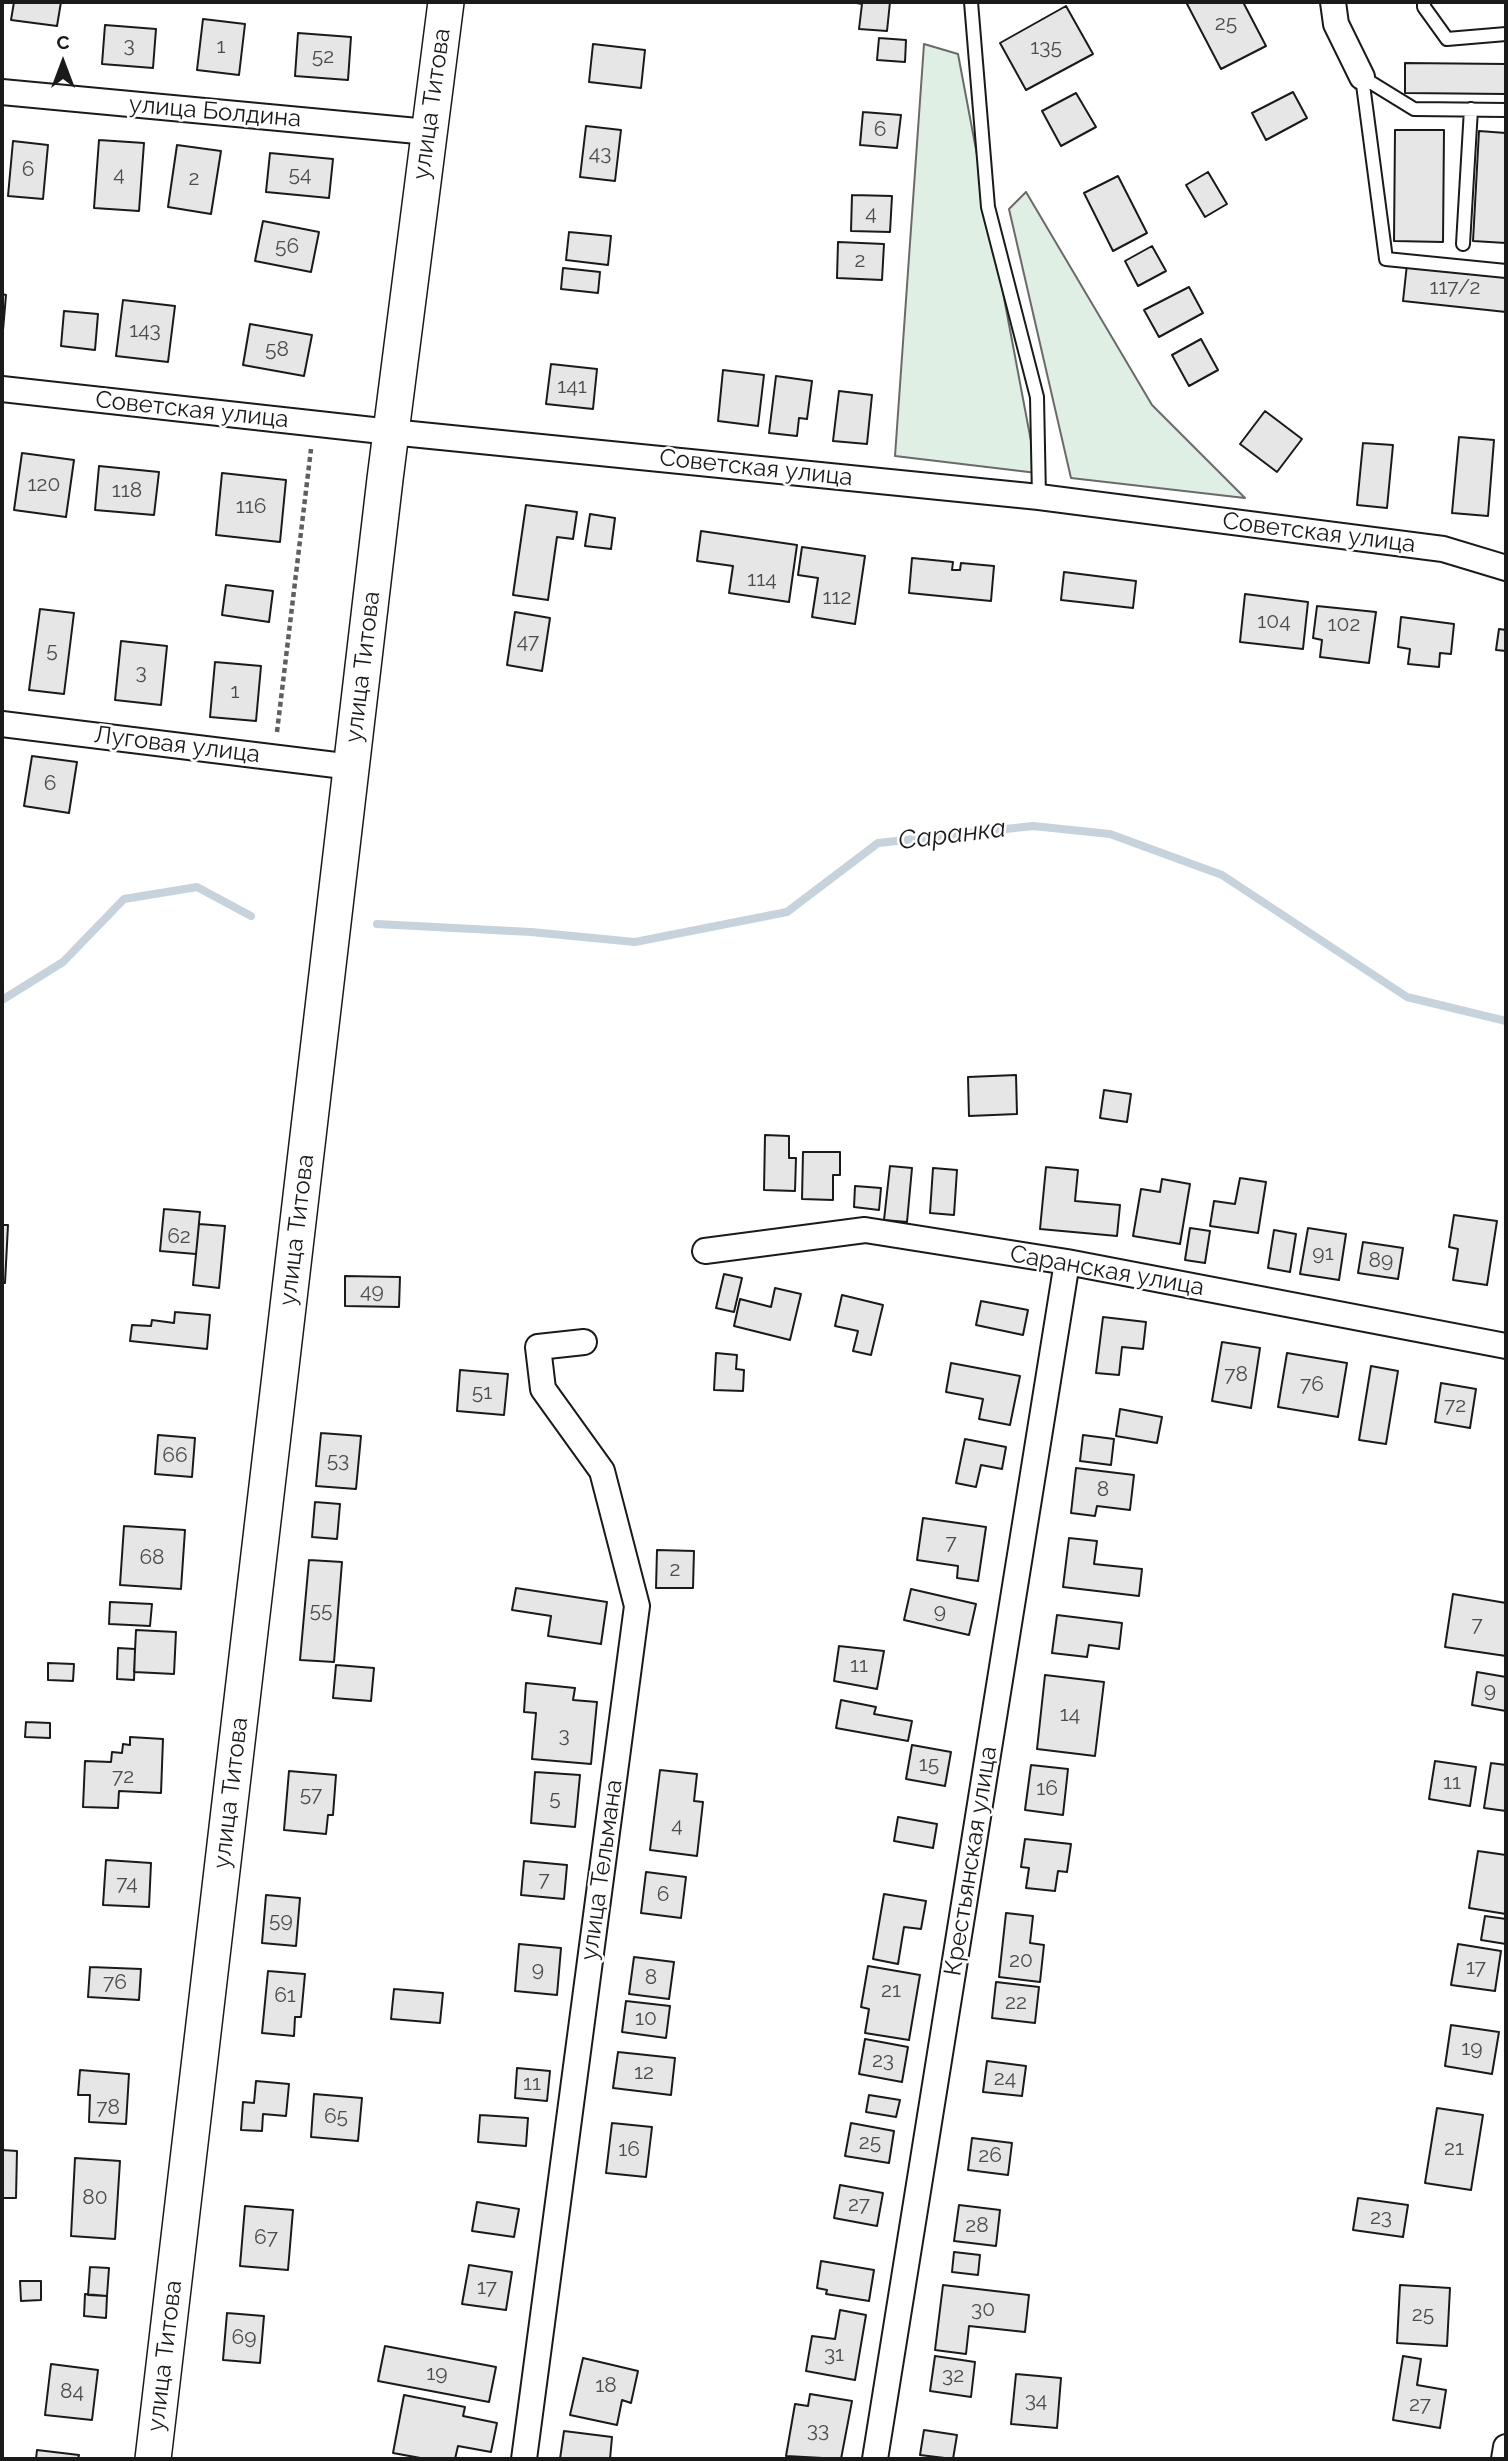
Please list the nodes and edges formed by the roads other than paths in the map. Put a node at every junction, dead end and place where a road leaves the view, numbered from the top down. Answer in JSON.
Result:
{"nodes":[{"id":1,"x":446,"y":2,"type":"edge"},
{"id":2,"x":971,"y":2,"type":"edge"},
{"id":3,"x":1333,"y":2,"type":"edge"},
{"id":4,"x":1424,"y":2,"type":"edge"},
{"id":5,"x":1506,"y":34,"type":"edge"},
{"id":6,"x":1362,"y":77,"type":"junction"},
{"id":7,"x":2,"y":92,"type":"edge"},
{"id":8,"x":1471,"y":110,"type":"junction"},
{"id":9,"x":1506,"y":110,"type":"edge"},
{"id":10,"x":428,"y":132,"type":"junction"},
{"id":11,"x":1463,"y":244,"type":"dead end"},
{"id":12,"x":1506,"y":271,"type":"edge"},
{"id":13,"x":2,"y":389,"type":"edge"},
{"id":14,"x":391,"y":432,"type":"junction"},
{"id":15,"x":1039,"y":496,"type":"junction"},
{"id":16,"x":1506,"y":568,"type":"edge"},
{"id":17,"x":2,"y":724,"type":"edge"},
{"id":18,"x":352,"y":767,"type":"junction"},
{"id":19,"x":705,"y":1251,"type":"dead end"},
{"id":20,"x":1067,"y":1262,"type":"junction"},
{"id":21,"x":584,"y":1342,"type":"dead end"},
{"id":22,"x":1506,"y":1346,"type":"edge"},
{"id":23,"x":1506,"y":2447,"type":"edge"},
{"id":24,"x":153,"y":2459,"type":"edge"},
{"id":25,"x":524,"y":2459,"type":"edge"},
{"id":26,"x":876,"y":2459,"type":"edge"},
{"id":27,"x":1504,"y":2459,"type":"edge"}],
"edges":[{"from":1,"to":10,"type":"main road","name":"улица Титова"},
{"from":2,"to":15,"type":"lane"},
{"from":3,"to":6,"type":"street"},
{"from":4,"to":5,"type":"lane"},
{"from":6,"to":8,"type":"lane"},
{"from":6,"to":12,"type":"lane"},
{"from":7,"to":10,"type":"street","name":"улица Болдина"},
{"from":8,"to":9,"type":"lane"},
{"from":8,"to":11,"type":"lane"},
{"from":10,"to":14,"type":"main road","name":"улица Титова"},
{"from":13,"to":14,"type":"street","name":"Советская улица"},
{"from":14,"to":15,"type":"street","name":"Советская улица"},
{"from":14,"to":18,"type":"main road","name":"улица Титова"},
{"from":15,"to":16,"type":"street","name":"Советская улица"},
{"from":17,"to":18,"type":"street","name":"Луговая улица"},
{"from":18,"to":24,"type":"main road","name":"улица Титова"},
{"from":19,"to":20,"type":"street","name":"Саранская улица"},
{"from":20,"to":22,"type":"street","name":"Саранская улица"},
{"from":20,"to":26,"type":"street","name":"Крестьянская улица"},
{"from":21,"to":25,"type":"street","name":"улица Тельмана"},
{"from":23,"to":27,"type":"street"}]}
